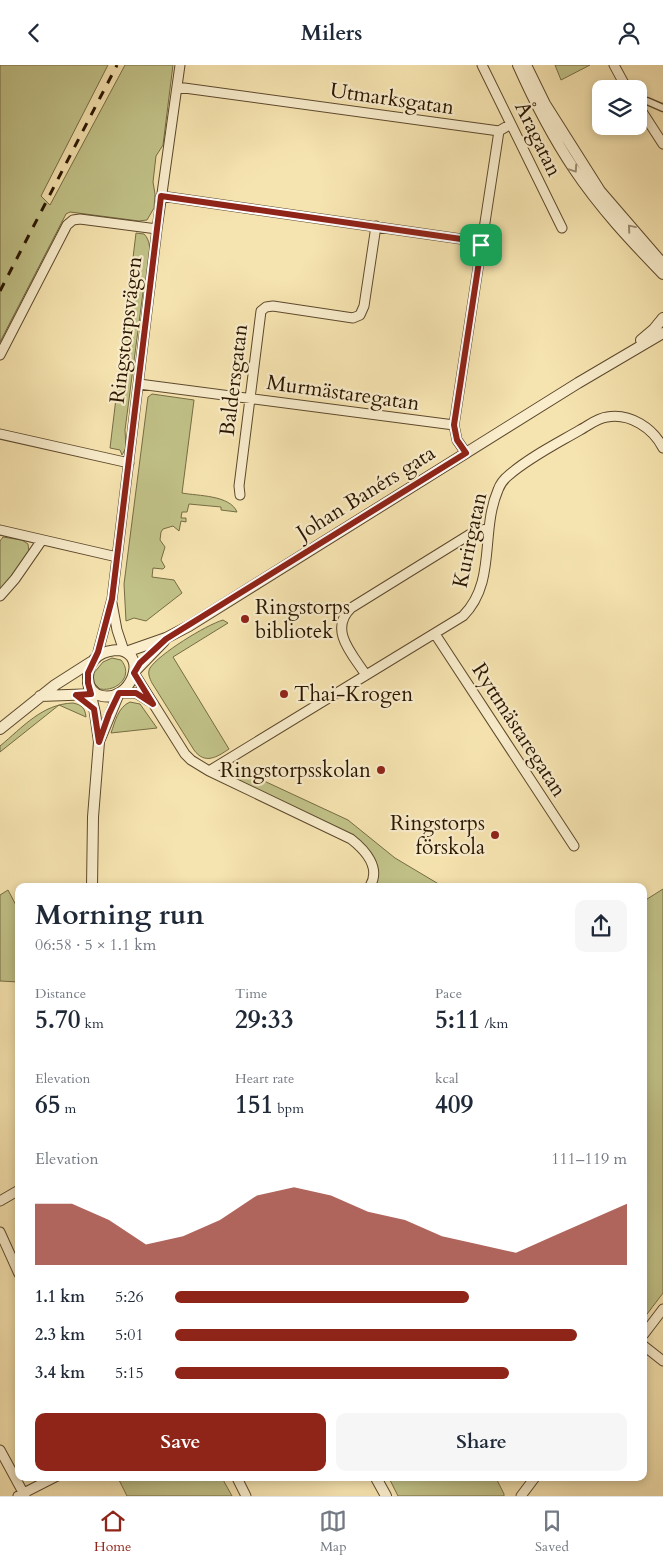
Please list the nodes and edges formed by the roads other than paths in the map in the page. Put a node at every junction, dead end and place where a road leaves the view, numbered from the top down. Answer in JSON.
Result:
{"nodes":[{"id":1,"x":180,"y":65,"type":"edge"},
{"id":2,"x":482,"y":65,"type":"edge"},
{"id":3,"x":518,"y":65,"type":"edge"},
{"id":4,"x":526,"y":65,"type":"edge"},
{"id":5,"x":614,"y":65,"type":"edge"},
{"id":6,"x":622,"y":80,"type":"edge"},
{"id":7,"x":177,"y":87,"type":"junction"},
{"id":8,"x":647,"y":101,"type":"edge"},
{"id":9,"x":663,"y":109,"type":"edge"},
{"id":10,"x":647,"y":116,"type":"edge"},
{"id":11,"x":511,"y":124,"type":"junction"},
{"id":12,"x":499,"y":131,"type":"junction"},
{"id":13,"x":663,"y":144,"type":"edge"},
{"id":14,"x":161,"y":196,"type":"junction"},
{"id":15,"x":376,"y":226,"type":"junction"},
{"id":16,"x":562,"y":228,"type":"dead end"},
{"id":17,"x":157,"y":229,"type":"junction"},
{"id":18,"x":482,"y":242,"type":"junction"},
{"id":19,"x":663,"y":264,"type":"edge"},
{"id":20,"x":663,"y":274,"type":"edge"},
{"id":21,"x":663,"y":318,"type":"edge"},
{"id":22,"x":663,"y":333,"type":"edge"},
{"id":23,"x":0,"y":355,"type":"edge"},
{"id":24,"x":611,"y":363,"type":"junction"},
{"id":25,"x":139,"y":384,"type":"junction"},
{"id":26,"x":249,"y":399,"type":"junction"},
{"id":27,"x":454,"y":425,"type":"junction"},
{"id":28,"x":0,"y":434,"type":"edge"},
{"id":29,"x":663,"y":448,"type":"edge"},
{"id":30,"x":466,"y":453,"type":"junction"},
{"id":31,"x":129,"y":463,"type":"junction"},
{"id":32,"x":240,"y":495,"type":"dead end"},
{"id":33,"x":489,"y":529,"type":"junction"},
{"id":34,"x":1,"y":533,"type":"edge"},
{"id":35,"x":42,"y":540,"type":"junction"},
{"id":36,"x":117,"y":557,"type":"junction"},
{"id":37,"x":0,"y":597,"type":"edge"},
{"id":38,"x":112,"y":599,"type":"junction"},
{"id":39,"x":435,"y":633,"type":"junction"},
{"id":40,"x":166,"y":639,"type":"junction"},
{"id":41,"x":125,"y":651,"type":"junction"},
{"id":42,"x":95,"y":658,"type":"junction"},
{"id":43,"x":134,"y":672,"type":"junction"},
{"id":44,"x":366,"y":675,"type":"junction"},
{"id":45,"x":120,"y":693,"type":"junction"},
{"id":46,"x":94,"y":694,"type":"junction"},
{"id":47,"x":76,"y":695,"type":"junction"},
{"id":48,"x":40,"y":696,"type":"junction"},
{"id":49,"x":153,"y":704,"type":"junction"},
{"id":50,"x":94,"y":709,"type":"junction"},
{"id":51,"x":0,"y":729,"type":"edge"},
{"id":52,"x":99,"y":742,"type":"junction"},
{"id":53,"x":209,"y":771,"type":"junction"},
{"id":54,"x":574,"y":846,"type":"dead end"},
{"id":55,"x":92,"y":883,"type":"edge"},
{"id":56,"x":371,"y":883,"type":"edge"},
{"id":57,"x":15,"y":1192,"type":"edge"},
{"id":58,"x":0,"y":1201,"type":"edge"},
{"id":59,"x":0,"y":1232,"type":"edge"},
{"id":60,"x":15,"y":1264,"type":"edge"},
{"id":61,"x":663,"y":1309,"type":"edge"},
{"id":62,"x":647,"y":1330,"type":"edge"},
{"id":63,"x":647,"y":1348,"type":"edge"},
{"id":64,"x":663,"y":1361,"type":"edge"},
{"id":65,"x":0,"y":1450,"type":"edge"},
{"id":66,"x":15,"y":1481,"type":"edge"},
{"id":67,"x":15,"y":1481,"type":"edge"},
{"id":68,"x":48,"y":1481,"type":"edge"},
{"id":69,"x":238,"y":1481,"type":"edge"},
{"id":70,"x":378,"y":1481,"type":"edge"},
{"id":71,"x":532,"y":1481,"type":"edge"},
{"id":72,"x":22,"y":1495,"type":"edge"},
{"id":73,"x":246,"y":1496,"type":"edge"},
{"id":74,"x":386,"y":1496,"type":"edge"},
{"id":75,"x":522,"y":1496,"type":"edge"}],
"edges":[{"from":1,"to":7,"type":"street","name":"Ringstorpsvägen"},
{"from":2,"to":11,"type":"street","name":"Åragatan"},
{"from":3,"to":20,"type":"street","one_way":true},
{"from":19,"to":4,"type":"street","one_way":true},
{"from":5,"to":6,"type":"street"},
{"from":7,"to":12,"type":"street","name":"Utmarksgatan"},
{"from":7,"to":14,"type":"street","name":"Ringstorpsvägen"},
{"from":8,"to":9,"type":"street"},
{"from":10,"to":13,"type":"street"},
{"from":11,"to":12,"type":"street"},
{"from":11,"to":16,"type":"street","name":"Åragatan"},
{"from":12,"to":18,"type":"street"},
{"from":14,"to":15,"type":"street"},
{"from":14,"to":17,"type":"street","name":"Ringstorpsvägen"},
{"from":15,"to":18,"type":"street"},
{"from":15,"to":26,"type":"street","name":"Baldersgatan"},
{"from":17,"to":23,"type":"street"},
{"from":17,"to":25,"type":"street","name":"Ringstorpsvägen"},
{"from":18,"to":27,"type":"street"},
{"from":21,"to":24,"type":"street","name":"Johan Banérs gata"},
{"from":22,"to":24,"type":"street","name":"Johan Banérs gata"},
{"from":24,"to":30,"type":"street","name":"Johan Banérs gata"},
{"from":25,"to":26,"type":"street","name":"Murmästaregatan"},
{"from":25,"to":31,"type":"street","name":"Ringstorpsvägen"},
{"from":26,"to":27,"type":"street","name":"Murmästaregatan"},
{"from":26,"to":32,"type":"street","name":"Baldersgatan"},
{"from":27,"to":30,"type":"street"},
{"from":28,"to":31,"type":"street"},
{"from":29,"to":33,"type":"street","name":"Kurirgatan"},
{"from":30,"to":40,"type":"street","name":"Johan Banérs gata"},
{"from":31,"to":36,"type":"street","name":"Ringstorpsvägen"},
{"from":33,"to":39,"type":"street","name":"Kurirgatan"},
{"from":33,"to":44,"type":"street"},
{"from":34,"to":35,"type":"street"},
{"from":35,"to":36,"type":"street"},
{"from":35,"to":37,"type":"street"},
{"from":36,"to":38,"type":"street","name":"Ringstorpsvägen"},
{"from":38,"to":41,"type":"street","name":"Ringstorpsvägen"},
{"from":38,"to":42,"type":"street","name":"Ringstorpsvägen"},
{"from":39,"to":44,"type":"street","name":"Kurirgatan"},
{"from":39,"to":54,"type":"street","name":"Ryttmästaregatan"},
{"from":40,"to":41,"type":"street","name":"Johan Banérs gata"},
{"from":40,"to":43,"type":"street","name":"Johan Banérs gata"},
{"from":41,"to":42,"type":"street"},
{"from":41,"to":43,"type":"street"},
{"from":42,"to":46,"type":"street"},
{"from":42,"to":48,"type":"street"},
{"from":43,"to":45,"type":"street"},
{"from":43,"to":49,"type":"street"},
{"from":44,"to":53,"type":"street","name":"Kurirgatan"},
{"from":45,"to":46,"type":"street"},
{"from":45,"to":49,"type":"street"},
{"from":45,"to":52,"type":"street"},
{"from":46,"to":47,"type":"street"},
{"from":46,"to":50,"type":"street"},
{"from":47,"to":48,"type":"street"},
{"from":47,"to":50,"type":"street"},
{"from":48,"to":51,"type":"street"},
{"from":49,"to":53,"type":"street"},
{"from":50,"to":52,"type":"street"},
{"from":52,"to":55,"type":"street"},
{"from":53,"to":56,"type":"street"},
{"from":57,"to":58,"type":"street"},
{"from":59,"to":60,"type":"street"},
{"from":61,"to":62,"type":"street"},
{"from":63,"to":64,"type":"street"},
{"from":65,"to":67,"type":"street"},
{"from":66,"to":72,"type":"street"},
{"from":68,"to":72,"type":"street"},
{"from":69,"to":73,"type":"street"},
{"from":70,"to":74,"type":"street"},
{"from":71,"to":75,"type":"street"}]}
